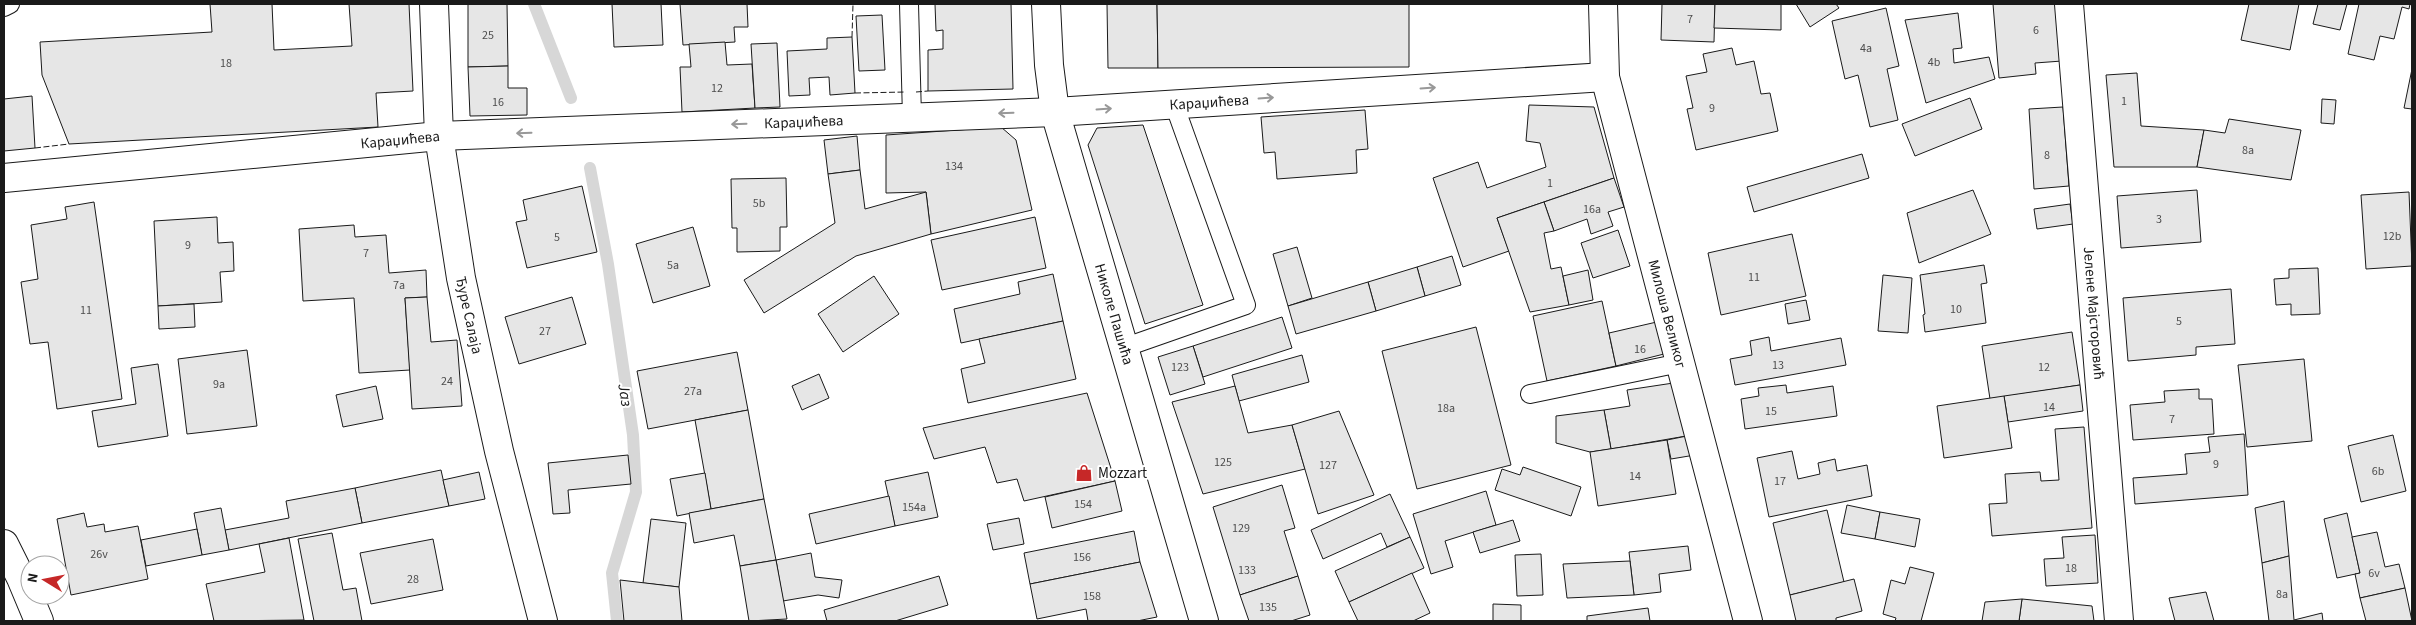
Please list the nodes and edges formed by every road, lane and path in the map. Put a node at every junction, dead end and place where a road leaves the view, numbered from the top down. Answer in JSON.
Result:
{"nodes":[{"id":1,"x":10,"y":4,"type":"edge"},
{"id":2,"x":434,"y":4,"type":"edge"},
{"id":3,"x":909,"y":4,"type":"edge"},
{"id":4,"x":1046,"y":4,"type":"edge"},
{"id":5,"x":1603,"y":4,"type":"edge"},
{"id":6,"x":2069,"y":4,"type":"edge"},
{"id":7,"x":4,"y":7,"type":"edge"},
{"id":8,"x":1605,"y":77,"type":"junction"},
{"id":9,"x":1174,"y":104,"type":"junction"},
{"id":10,"x":1055,"y":112,"type":"junction"},
{"id":11,"x":912,"y":117,"type":"junction"},
{"id":12,"x":439,"y":136,"type":"junction"},
{"id":13,"x":4,"y":178,"type":"edge"},
{"id":14,"x":1123,"y":348,"type":"junction"},
{"id":15,"x":1680,"y":363,"type":"junction"},
{"id":16,"x":1530,"y":394,"type":"dead end"},
{"id":17,"x":4,"y":544,"type":"edge"},
{"id":18,"x":39,"y":621,"type":"edge"},
{"id":19,"x":542,"y":621,"type":"edge"},
{"id":20,"x":1204,"y":621,"type":"edge"},
{"id":21,"x":1748,"y":621,"type":"edge"},
{"id":22,"x":2118,"y":621,"type":"edge"}],
"edges":[{"from":1,"to":7,"type":"lane"},
{"from":2,"to":12,"type":"street","name":"Ђуре Салаја"},
{"from":3,"to":11,"type":"lane"},
{"from":4,"to":10,"type":"street","name":"Николе Пашића"},
{"from":5,"to":8,"type":"street","name":"Милоша Великог"},
{"from":6,"to":22,"type":"street","name":"Јелене Мајсторовић"},
{"from":9,"to":8,"type":"street","name":"Караџићева","one_way":true},
{"from":8,"to":15,"type":"street","name":"Милоша Великог"},
{"from":10,"to":9,"type":"street","name":"Караџићева","one_way":true},
{"from":9,"to":14,"type":"lane"},
{"from":10,"to":11,"type":"street","name":"Караџићева","one_way":true},
{"from":10,"to":14,"type":"street","name":"Николе Пашића"},
{"from":11,"to":12,"type":"street","name":"Караџићева","one_way":true},
{"from":12,"to":13,"type":"street","name":"Караџићева"},
{"from":12,"to":19,"type":"street","name":"Ђуре Салаја"},
{"from":14,"to":20,"type":"street","name":"Николе Пашића"},
{"from":15,"to":16,"type":"lane"},
{"from":15,"to":21,"type":"street","name":"Милоша Великог"},
{"from":17,"to":18,"type":"street"}]}
